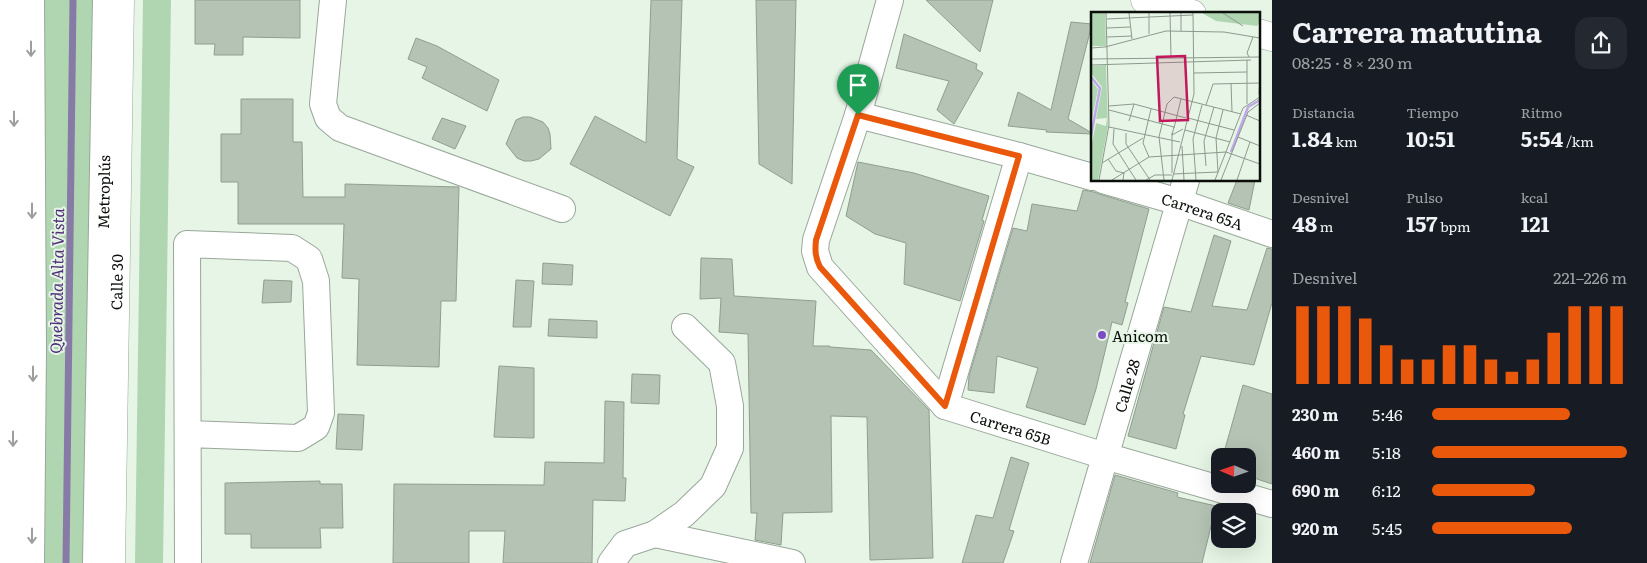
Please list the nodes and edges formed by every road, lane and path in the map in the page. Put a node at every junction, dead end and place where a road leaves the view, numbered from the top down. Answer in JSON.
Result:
{"nodes":[{"id":1,"x":14,"y":0,"type":"edge"},
{"id":2,"x":31,"y":0,"type":"edge"},
{"id":3,"x":106,"y":0,"type":"edge"},
{"id":4,"x":120,"y":0,"type":"edge"},
{"id":5,"x":890,"y":0,"type":"edge"},
{"id":6,"x":1145,"y":0,"type":"edge"},
{"id":7,"x":332,"y":2,"type":"edge"},
{"id":8,"x":1185,"y":12,"type":"edge"},
{"id":9,"x":858,"y":115,"type":"junction"},
{"id":10,"x":1019,"y":156,"type":"junction"},
{"id":11,"x":1091,"y":177,"type":"edge"},
{"id":12,"x":1110,"y":181,"type":"edge"},
{"id":13,"x":1182,"y":191,"type":"edge"},
{"id":14,"x":562,"y":209,"type":"dead end"},
{"id":15,"x":1272,"y":234,"type":"edge"},
{"id":16,"x":7,"y":295,"type":"edge"},
{"id":17,"x":685,"y":327,"type":"dead end"},
{"id":18,"x":945,"y":406,"type":"junction"},
{"id":19,"x":188,"y":434,"type":"junction"},
{"id":20,"x":1105,"y":456,"type":"junction"},
{"id":21,"x":1272,"y":504,"type":"edge"},
{"id":22,"x":655,"y":534,"type":"junction"},
{"id":23,"x":13,"y":563,"type":"edge"},
{"id":24,"x":32,"y":563,"type":"edge"},
{"id":25,"x":96,"y":563,"type":"edge"},
{"id":26,"x":111,"y":563,"type":"edge"},
{"id":27,"x":188,"y":563,"type":"edge"},
{"id":28,"x":611,"y":563,"type":"edge"},
{"id":29,"x":792,"y":563,"type":"edge"},
{"id":30,"x":1074,"y":563,"type":"edge"}],
"edges":[{"from":1,"to":16,"type":"main road","one_way":true},
{"from":2,"to":24,"type":"street","one_way":true},
{"from":3,"to":25,"type":"street","name":"Metroplús"},
{"from":4,"to":26,"type":"main road","name":"Calle 30"},
{"from":5,"to":9,"type":"street"},
{"from":6,"to":8,"type":"main road"},
{"from":7,"to":14,"type":"street"},
{"from":9,"to":10,"type":"street"},
{"from":9,"to":18,"type":"street"},
{"from":10,"to":11,"type":"street"},
{"from":10,"to":18,"type":"street"},
{"from":12,"to":13,"type":"street","name":"Carrera 65A"},
{"from":13,"to":15,"type":"street","name":"Carrera 65A"},
{"from":13,"to":20,"type":"street","name":"Calle 28"},
{"from":16,"to":23,"type":"main road","one_way":true},
{"from":17,"to":22,"type":"street"},
{"from":18,"to":20,"type":"street","name":"Carrera 65B"},
{"from":19,"to":19,"type":"street"},
{"from":19,"to":27,"type":"street"},
{"from":20,"to":21,"type":"street","name":"Carrera 65B"},
{"from":20,"to":30,"type":"street","name":"Calle 28"},
{"from":22,"to":28,"type":"street"},
{"from":22,"to":29,"type":"street"}]}
